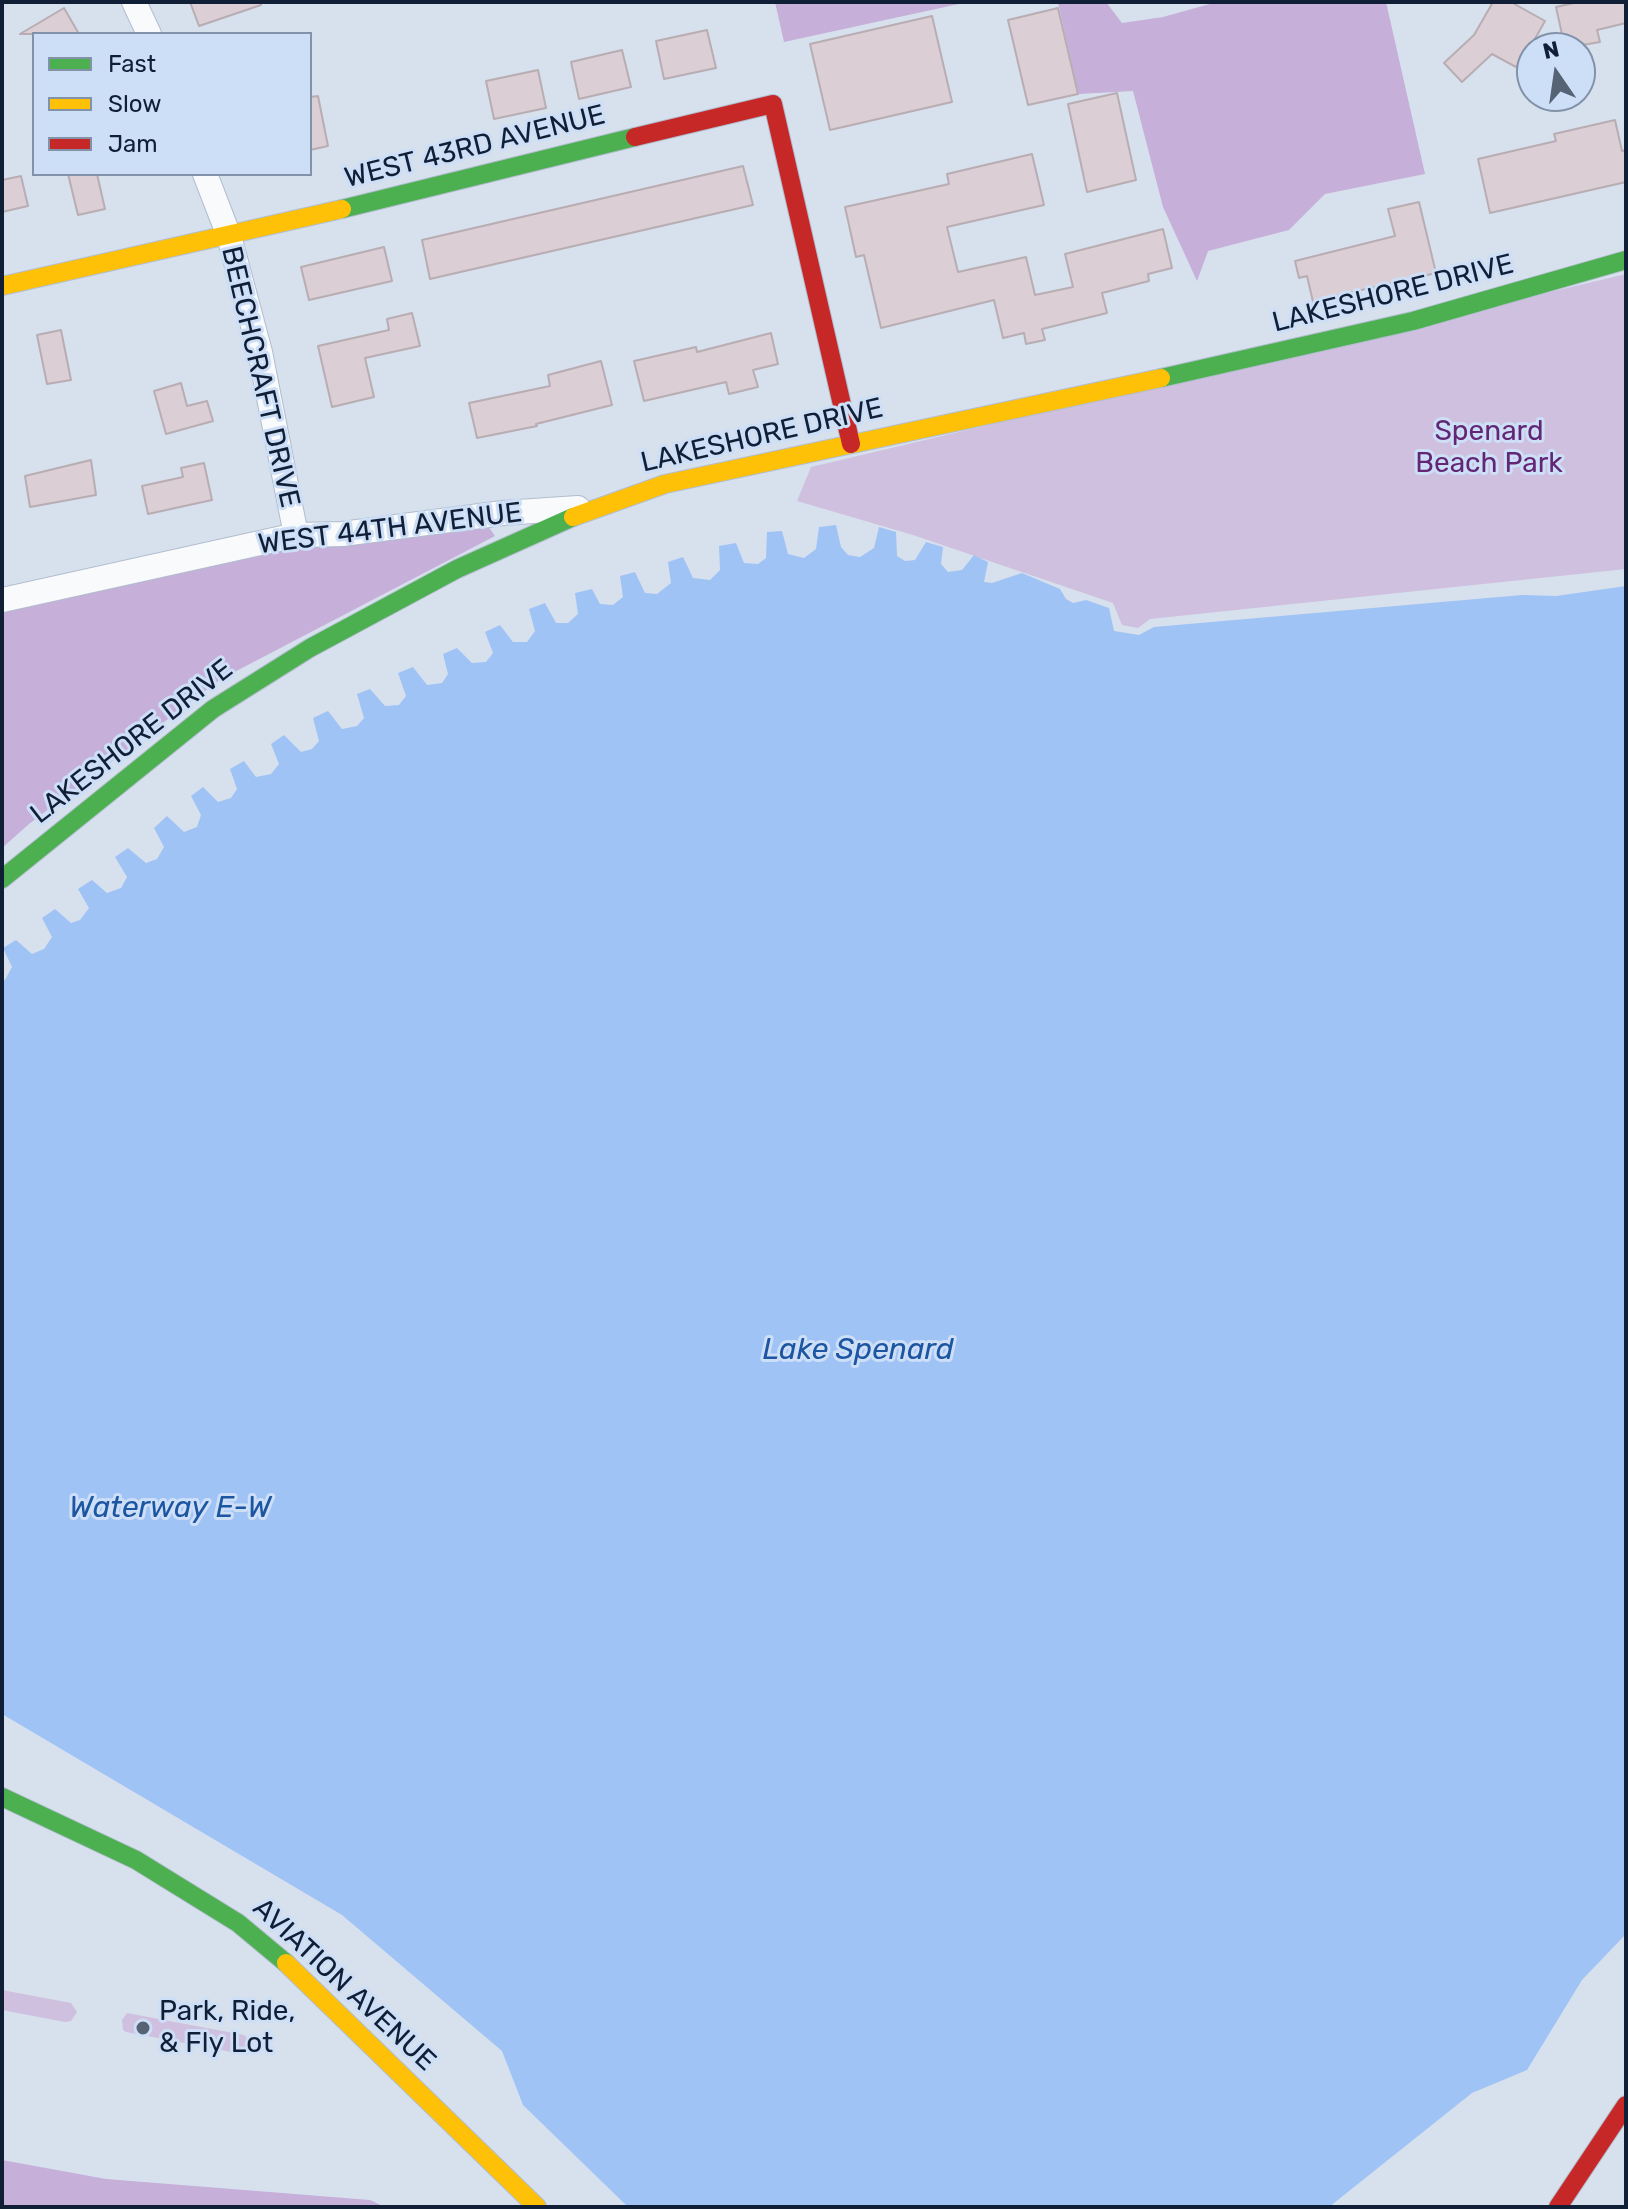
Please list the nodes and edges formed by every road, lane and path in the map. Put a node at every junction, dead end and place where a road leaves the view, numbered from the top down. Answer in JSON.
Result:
{"nodes":[{"id":1,"x":134,"y":2,"type":"edge"},
{"id":2,"x":148,"y":32,"type":"edge"},
{"id":3,"x":206,"y":176,"type":"edge"},
{"id":4,"x":229,"y":236,"type":"junction"},
{"id":5,"x":1626,"y":260,"type":"edge"},
{"id":6,"x":2,"y":286,"type":"edge"},
{"id":7,"x":851,"y":444,"type":"junction"},
{"id":8,"x":593,"y":508,"type":"junction"},
{"id":9,"x":296,"y":535,"type":"junction"},
{"id":10,"x":2,"y":600,"type":"edge"},
{"id":11,"x":2,"y":879,"type":"edge"},
{"id":12,"x":2,"y":1797,"type":"edge"},
{"id":13,"x":1626,"y":2105,"type":"edge"},
{"id":14,"x":537,"y":2207,"type":"edge"},
{"id":15,"x":1558,"y":2207,"type":"edge"}],
"edges":[{"from":1,"to":2,"type":"street"},
{"from":3,"to":4,"type":"street","name":"BEECHCRAFT DRIVE"},
{"from":4,"to":6,"type":"street","name":"WEST 43RD AVENUE"},
{"from":4,"to":7,"type":"street","name":"WEST 43RD AVENUE"},
{"from":4,"to":9,"type":"street","name":"BEECHCRAFT DRIVE"},
{"from":5,"to":7,"type":"street","name":"LAKESHORE DRIVE"},
{"from":7,"to":8,"type":"street","name":"LAKESHORE DRIVE"},
{"from":8,"to":9,"type":"street","name":"WEST 44TH AVENUE"},
{"from":8,"to":11,"type":"street","name":"LAKESHORE DRIVE"},
{"from":9,"to":10,"type":"street","name":"WEST 44TH AVENUE"},
{"from":12,"to":14,"type":"street","name":"AVIATION AVENUE"},
{"from":13,"to":15,"type":"street"}]}
